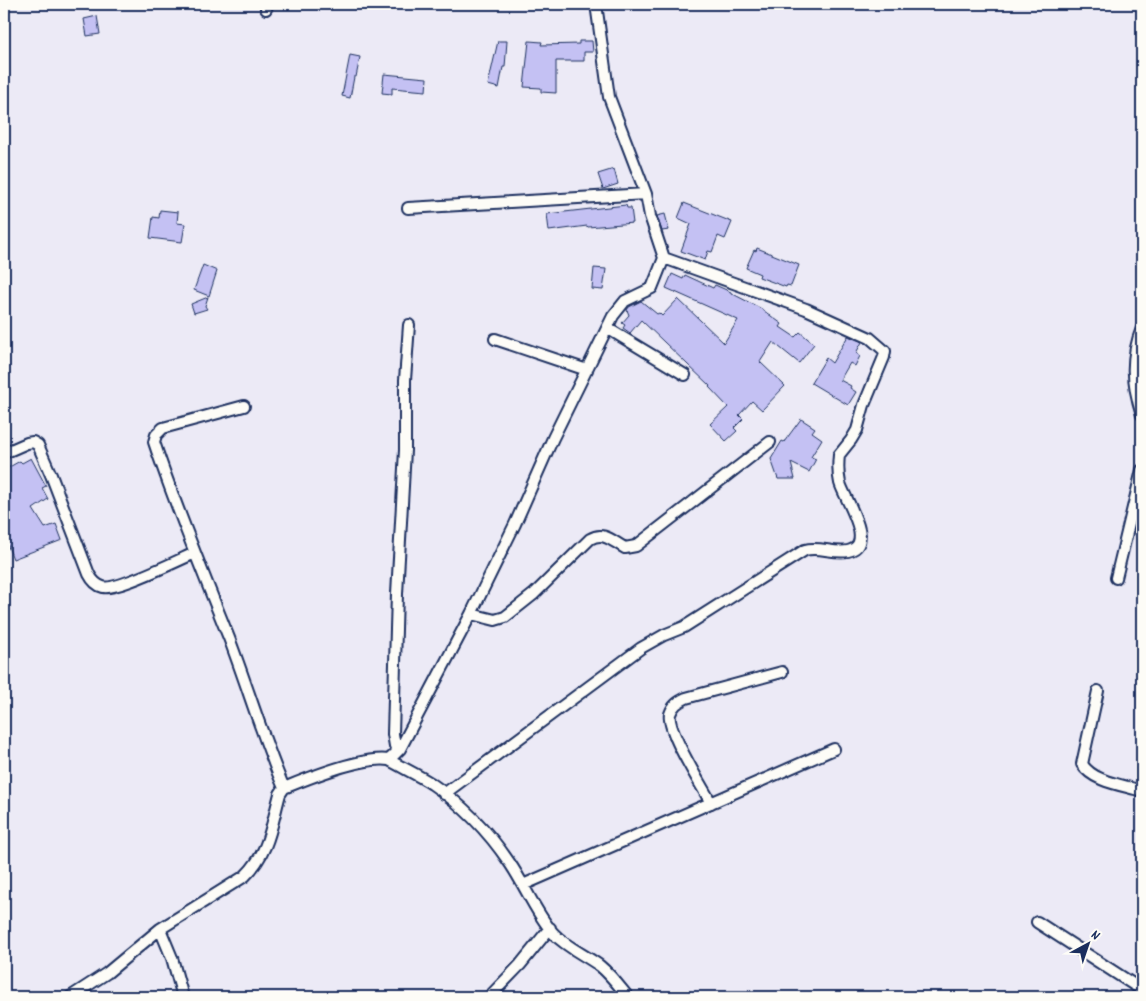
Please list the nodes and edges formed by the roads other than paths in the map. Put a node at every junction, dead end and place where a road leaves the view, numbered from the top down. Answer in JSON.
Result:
{"nodes":[{"id":1,"x":596,"y":4,"type":"edge"},
{"id":2,"x":646,"y":194,"type":"junction"},
{"id":3,"x":408,"y":208,"type":"dead end"},
{"id":4,"x":664,"y":258,"type":"junction"},
{"id":5,"x":408,"y":325,"type":"dead end"},
{"id":6,"x":607,"y":328,"type":"junction"},
{"id":7,"x":1142,"y":328,"type":"edge"},
{"id":8,"x":495,"y":339,"type":"dead end"},
{"id":9,"x":586,"y":370,"type":"junction"},
{"id":10,"x":685,"y":375,"type":"dead end"},
{"id":11,"x":244,"y":406,"type":"dead end"},
{"id":12,"x":1142,"y":414,"type":"edge"},
{"id":13,"x":770,"y":442,"type":"dead end"},
{"id":14,"x":4,"y":453,"type":"edge"},
{"id":15,"x":1142,"y":470,"type":"edge"},
{"id":16,"x":195,"y":554,"type":"junction"},
{"id":17,"x":1116,"y":578,"type":"dead end"},
{"id":18,"x":471,"y":614,"type":"junction"},
{"id":19,"x":782,"y":672,"type":"dead end"},
{"id":20,"x":1098,"y":691,"type":"dead end"},
{"id":21,"x":400,"y":749,"type":"junction"},
{"id":22,"x":834,"y":749,"type":"dead end"},
{"id":23,"x":389,"y":760,"type":"junction"},
{"id":24,"x":284,"y":788,"type":"junction"},
{"id":25,"x":1142,"y":791,"type":"edge"},
{"id":26,"x":444,"y":794,"type":"junction"},
{"id":27,"x":711,"y":803,"type":"junction"},
{"id":28,"x":523,"y":885,"type":"junction"},
{"id":29,"x":1037,"y":922,"type":"dead end"},
{"id":30,"x":550,"y":928,"type":"junction"},
{"id":31,"x":160,"y":929,"type":"junction"},
{"id":32,"x":1142,"y":990,"type":"edge"},
{"id":33,"x":70,"y":997,"type":"edge"},
{"id":34,"x":183,"y":997,"type":"edge"},
{"id":35,"x":489,"y":997,"type":"edge"},
{"id":36,"x":628,"y":997,"type":"edge"}],
"edges":[{"from":1,"to":2,"type":"street"},
{"from":2,"to":3,"type":"street"},
{"from":2,"to":4,"type":"street"},
{"from":4,"to":6,"type":"street"},
{"from":4,"to":26,"type":"street"},
{"from":5,"to":21,"type":"street"},
{"from":6,"to":9,"type":"street"},
{"from":6,"to":10,"type":"street"},
{"from":7,"to":12,"type":"street"},
{"from":8,"to":9,"type":"street"},
{"from":9,"to":18,"type":"street"},
{"from":11,"to":16,"type":"street"},
{"from":13,"to":18,"type":"street"},
{"from":14,"to":16,"type":"street"},
{"from":15,"to":17,"type":"street"},
{"from":16,"to":24,"type":"street"},
{"from":18,"to":21,"type":"street"},
{"from":19,"to":27,"type":"street"},
{"from":20,"to":25,"type":"street"},
{"from":21,"to":23,"type":"street"},
{"from":22,"to":27,"type":"street"},
{"from":23,"to":24,"type":"street"},
{"from":23,"to":26,"type":"street"},
{"from":24,"to":31,"type":"street"},
{"from":26,"to":28,"type":"street"},
{"from":27,"to":28,"type":"street"},
{"from":28,"to":30,"type":"street"},
{"from":29,"to":32,"type":"street"},
{"from":30,"to":35,"type":"street"},
{"from":30,"to":36,"type":"street"},
{"from":31,"to":33,"type":"street"},
{"from":31,"to":34,"type":"street"}]}
